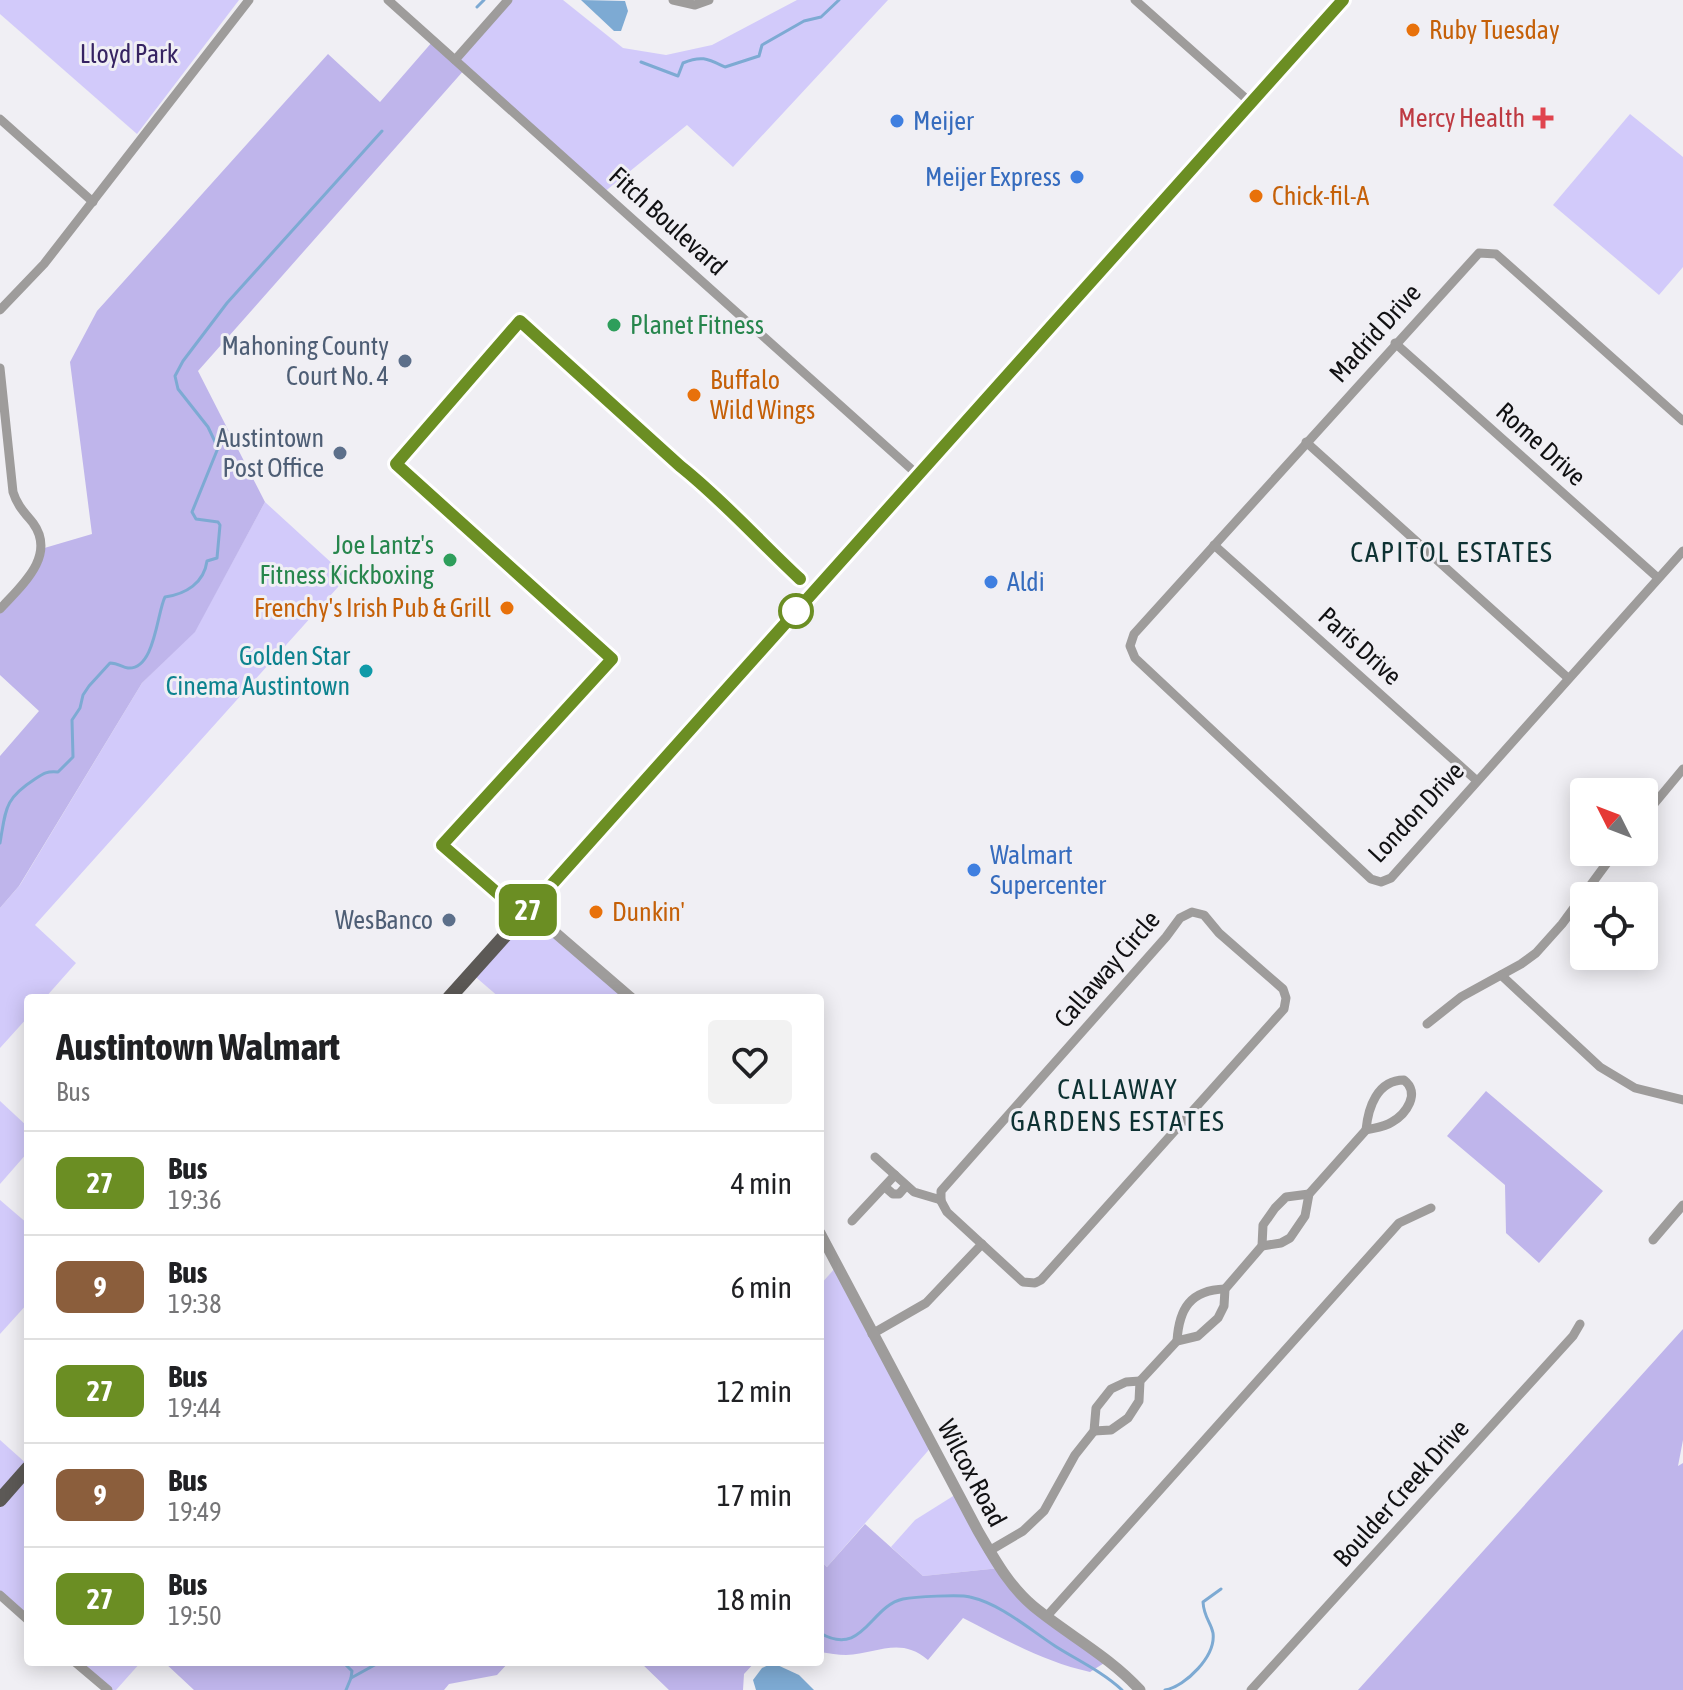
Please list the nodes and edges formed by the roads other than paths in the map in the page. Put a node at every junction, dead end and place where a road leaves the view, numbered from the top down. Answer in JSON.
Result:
{"nodes":[{"id":1,"x":249,"y":0,"type":"edge"},
{"id":2,"x":388,"y":0,"type":"edge"},
{"id":3,"x":508,"y":0,"type":"edge"},
{"id":4,"x":673,"y":0,"type":"edge"},
{"id":5,"x":709,"y":0,"type":"edge"},
{"id":6,"x":1135,"y":0,"type":"edge"},
{"id":7,"x":1343,"y":0,"type":"edge"},
{"id":8,"x":455,"y":60,"type":"junction"},
{"id":9,"x":1251,"y":103,"type":"junction"},
{"id":10,"x":0,"y":119,"type":"edge"},
{"id":11,"x":93,"y":202,"type":"junction"},
{"id":12,"x":0,"y":310,"type":"edge"},
{"id":13,"x":1395,"y":343,"type":"junction"},
{"id":14,"x":0,"y":368,"type":"edge"},
{"id":15,"x":1683,"y":421,"type":"edge"},
{"id":16,"x":1306,"y":442,"type":"junction"},
{"id":17,"x":918,"y":475,"type":"junction"},
{"id":18,"x":1214,"y":545,"type":"junction"},
{"id":19,"x":1683,"y":551,"type":"edge"},
{"id":20,"x":1658,"y":578,"type":"junction"},
{"id":21,"x":0,"y":609,"type":"edge"},
{"id":22,"x":1130,"y":646,"type":"joint"},
{"id":23,"x":1568,"y":678,"type":"junction"},
{"id":24,"x":1683,"y":769,"type":"edge"},
{"id":25,"x":1476,"y":780,"type":"junction"},
{"id":26,"x":1658,"y":799,"type":"edge"},
{"id":27,"x":1605,"y":866,"type":"edge"},
{"id":28,"x":529,"y":910,"type":"junction"},
{"id":29,"x":1501,"y":975,"type":"junction"},
{"id":30,"x":453,"y":994,"type":"edge"},
{"id":31,"x":626,"y":994,"type":"edge"},
{"id":32,"x":1427,"y":1024,"type":"dead end"},
{"id":33,"x":1683,"y":1100,"type":"edge"},
{"id":34,"x":1366,"y":1130,"type":"junction"},
{"id":35,"x":875,"y":1157,"type":"dead end"},
{"id":36,"x":895,"y":1175,"type":"junction"},
{"id":37,"x":906,"y":1186,"type":"junction"},
{"id":38,"x":885,"y":1187,"type":"junction"},
{"id":39,"x":1309,"y":1194,"type":"junction"},
{"id":40,"x":941,"y":1200,"type":"junction"},
{"id":41,"x":1683,"y":1205,"type":"edge"},
{"id":42,"x":1431,"y":1208,"type":"dead end"},
{"id":43,"x":852,"y":1221,"type":"dead end"},
{"id":44,"x":1653,"y":1240,"type":"dead end"},
{"id":45,"x":824,"y":1241,"type":"edge"},
{"id":46,"x":982,"y":1244,"type":"junction"},
{"id":47,"x":1262,"y":1246,"type":"junction"},
{"id":48,"x":1225,"y":1289,"type":"junction"},
{"id":49,"x":1580,"y":1324,"type":"dead end"},
{"id":50,"x":872,"y":1334,"type":"junction"},
{"id":51,"x":1177,"y":1341,"type":"junction"},
{"id":52,"x":1140,"y":1381,"type":"junction"},
{"id":53,"x":1094,"y":1431,"type":"junction"},
{"id":54,"x":24,"y":1473,"type":"edge"},
{"id":55,"x":0,"y":1500,"type":"edge"},
{"id":56,"x":989,"y":1551,"type":"junction"},
{"id":57,"x":0,"y":1595,"type":"edge"},
{"id":58,"x":24,"y":1616,"type":"edge"},
{"id":59,"x":1047,"y":1616,"type":"junction"},
{"id":60,"x":80,"y":1666,"type":"edge"},
{"id":61,"x":108,"y":1690,"type":"edge"},
{"id":62,"x":1140,"y":1690,"type":"edge"},
{"id":63,"x":1251,"y":1690,"type":"edge"}],
"edges":[{"from":1,"to":11,"type":"street"},
{"from":2,"to":8,"type":"street","name":"Fitch Boulevard"},
{"from":3,"to":8,"type":"street"},
{"from":4,"to":5,"type":"street"},
{"from":6,"to":9,"type":"street"},
{"from":7,"to":9,"type":"main road"},
{"from":8,"to":17,"type":"street","name":"Fitch Boulevard"},
{"from":9,"to":17,"type":"main road"},
{"from":10,"to":11,"type":"street"},
{"from":11,"to":12,"type":"street"},
{"from":13,"to":15,"type":"street","name":"Madrid Drive"},
{"from":13,"to":16,"type":"street","name":"Madrid Drive"},
{"from":13,"to":20,"type":"street","name":"Rome Drive"},
{"from":14,"to":21,"type":"street"},
{"from":16,"to":18,"type":"street","name":"Madrid Drive"},
{"from":16,"to":23,"type":"street"},
{"from":17,"to":28,"type":"main road"},
{"from":18,"to":22,"type":"street","name":"Madrid Drive"},
{"from":18,"to":25,"type":"street","name":"Paris Drive"},
{"from":19,"to":20,"type":"street","name":"London Drive"},
{"from":20,"to":23,"type":"street","name":"London Drive"},
{"from":22,"to":25,"type":"street","name":"London Drive"},
{"from":23,"to":25,"type":"street","name":"London Drive"},
{"from":24,"to":26,"type":"street"},
{"from":27,"to":29,"type":"street"},
{"from":28,"to":30,"type":"main road"},
{"from":28,"to":31,"type":"street"},
{"from":29,"to":32,"type":"street"},
{"from":29,"to":33,"type":"street"},
{"from":34,"to":34,"type":"street"},
{"from":34,"to":39,"type":"street"},
{"from":35,"to":36,"type":"street"},
{"from":36,"to":37,"type":"street"},
{"from":36,"to":38,"type":"street"},
{"from":37,"to":38,"type":"street"},
{"from":37,"to":40,"type":"street"},
{"from":38,"to":43,"type":"street"},
{"from":39,"to":47,"type":"street"},
{"from":39,"to":47,"type":"street"},
{"from":40,"to":46,"type":"street","name":"Callaway Circle"},
{"from":40,"to":46,"type":"street","name":"Callaway Circle"},
{"from":41,"to":44,"type":"street"},
{"from":42,"to":59,"type":"street"},
{"from":45,"to":50,"type":"street","name":"Wilcox Road"},
{"from":46,"to":50,"type":"street"},
{"from":47,"to":48,"type":"street"},
{"from":48,"to":51,"type":"street"},
{"from":48,"to":51,"type":"street"},
{"from":49,"to":63,"type":"street","name":"Boulder Creek Drive"},
{"from":50,"to":56,"type":"street","name":"Wilcox Road"},
{"from":51,"to":52,"type":"street"},
{"from":52,"to":53,"type":"street"},
{"from":52,"to":53,"type":"street"},
{"from":53,"to":56,"type":"street"},
{"from":54,"to":55,"type":"main road"},
{"from":56,"to":59,"type":"street","name":"Wilcox Road"},
{"from":57,"to":58,"type":"street"},
{"from":59,"to":62,"type":"street","name":"Wilcox Road"},
{"from":60,"to":61,"type":"street"}]}
